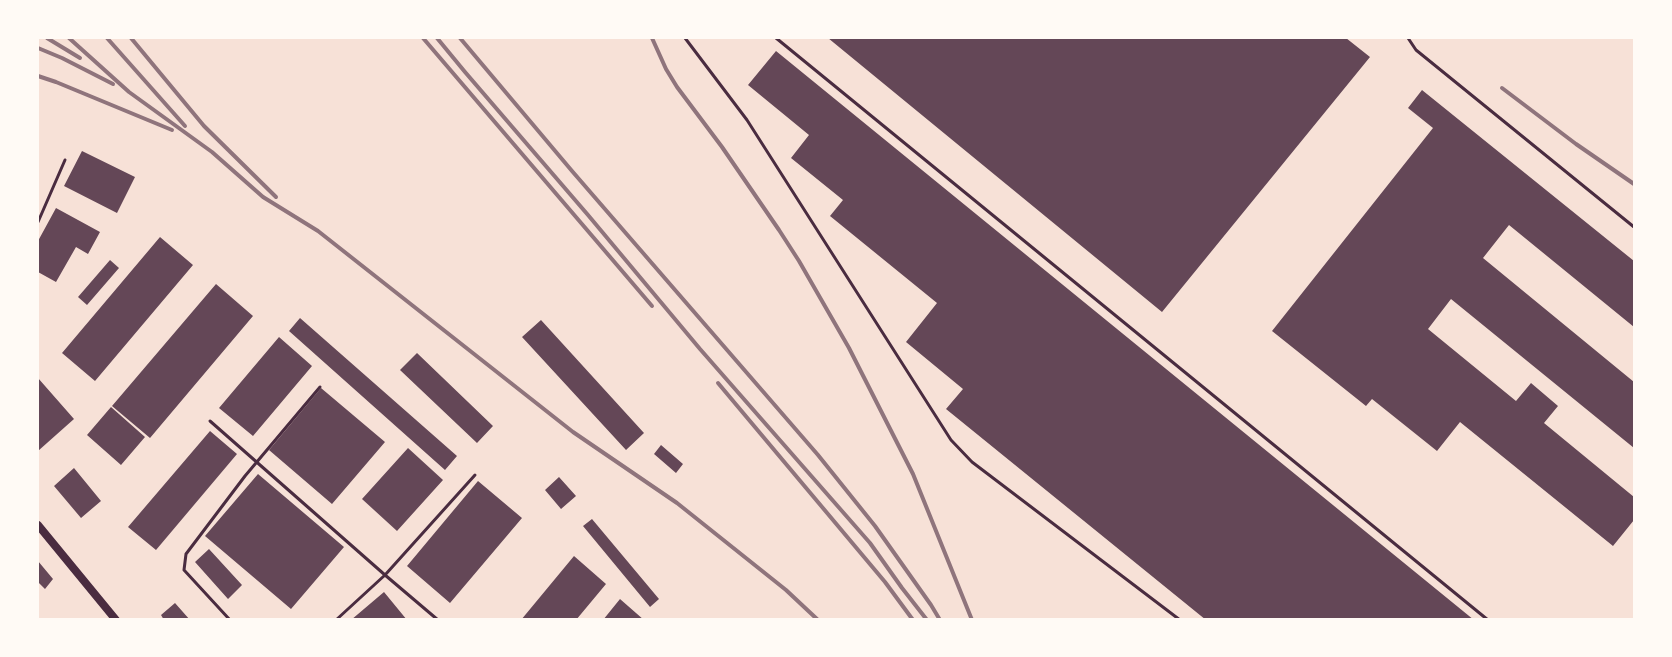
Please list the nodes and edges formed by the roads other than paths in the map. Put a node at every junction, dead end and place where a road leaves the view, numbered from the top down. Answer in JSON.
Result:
{"nodes":[{"id":1,"x":685,"y":38,"type":"edge"},
{"id":2,"x":776,"y":38,"type":"edge"},
{"id":3,"x":1408,"y":38,"type":"edge"},
{"id":4,"x":65,"y":160,"type":"dead end"},
{"id":5,"x":38,"y":222,"type":"edge"},
{"id":6,"x":1635,"y":227,"type":"edge"},
{"id":7,"x":320,"y":387,"type":"dead end"},
{"id":8,"x":210,"y":421,"type":"dead end"},
{"id":9,"x":256,"y":463,"type":"junction"},
{"id":10,"x":475,"y":475,"type":"dead end"},
{"id":11,"x":38,"y":525,"type":"edge"},
{"id":12,"x":385,"y":575,"type":"junction"},
{"id":13,"x":116,"y":620,"type":"edge"},
{"id":14,"x":230,"y":620,"type":"edge"},
{"id":15,"x":336,"y":620,"type":"edge"},
{"id":16,"x":438,"y":620,"type":"edge"},
{"id":17,"x":1180,"y":620,"type":"edge"},
{"id":18,"x":1488,"y":620,"type":"edge"}],
"edges":[{"from":1,"to":17,"type":"lane"},
{"from":2,"to":18,"type":"lane"},
{"from":3,"to":6,"type":"lane"},
{"from":4,"to":5,"type":"lane"},
{"from":7,"to":9,"type":"lane"},
{"from":8,"to":9,"type":"lane"},
{"from":9,"to":12,"type":"lane"},
{"from":9,"to":14,"type":"lane"},
{"from":10,"to":12,"type":"lane"},
{"from":11,"to":13,"type":"main road"},
{"from":12,"to":15,"type":"lane"},
{"from":12,"to":16,"type":"lane"}]}
